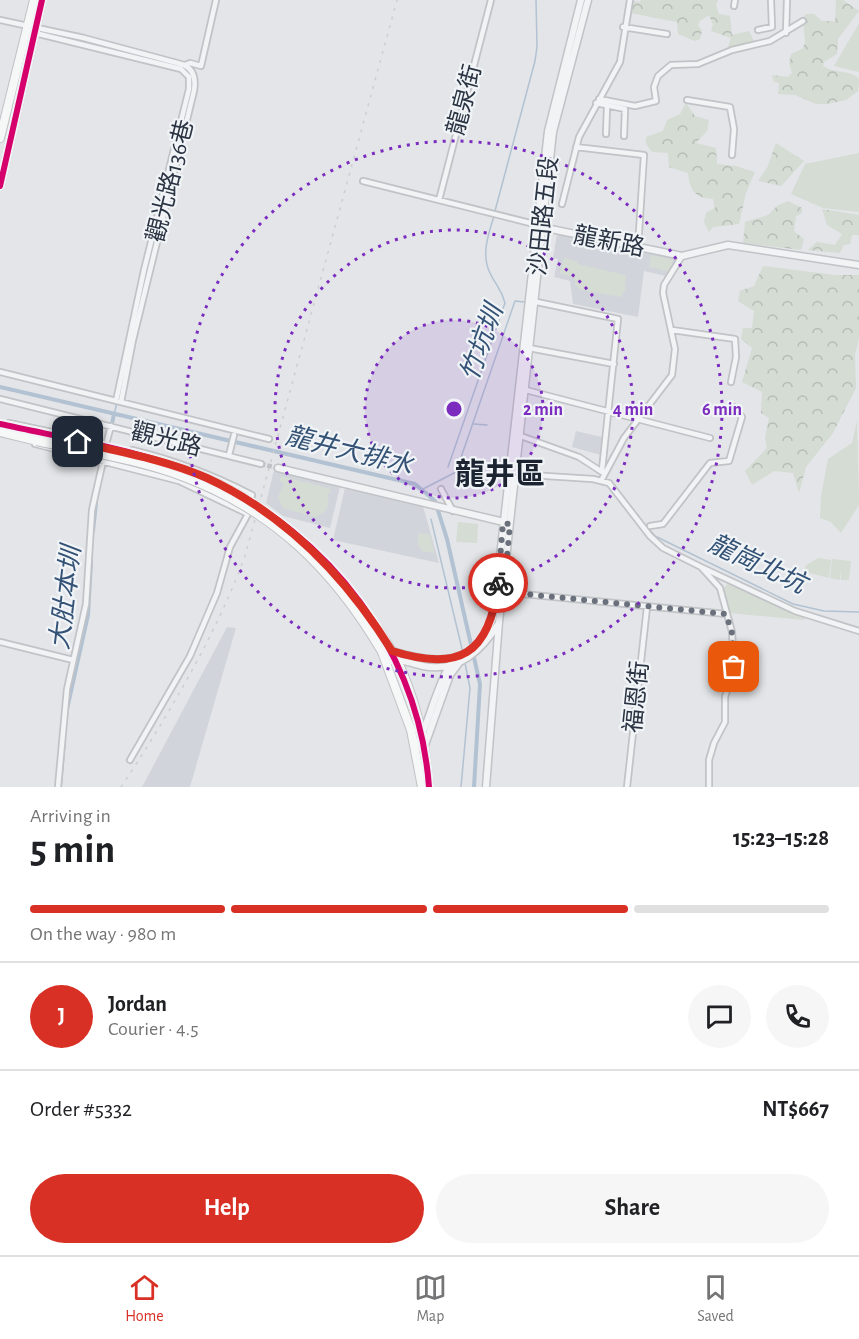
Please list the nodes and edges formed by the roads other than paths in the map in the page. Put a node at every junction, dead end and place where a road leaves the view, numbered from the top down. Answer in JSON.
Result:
{"nodes":[{"id":1,"x":34,"y":0,"type":"edge"},
{"id":2,"x":42,"y":0,"type":"edge"},
{"id":3,"x":216,"y":0,"type":"edge"},
{"id":4,"x":491,"y":0,"type":"edge"},
{"id":5,"x":581,"y":0,"type":"edge"},
{"id":6,"x":588,"y":0,"type":"edge"},
{"id":7,"x":630,"y":0,"type":"edge"},
{"id":8,"x":771,"y":0,"type":"edge"},
{"id":9,"x":787,"y":0,"type":"edge"},
{"id":10,"x":0,"y":20,"type":"edge"},
{"id":11,"x":802,"y":21,"type":"dead end"},
{"id":12,"x":624,"y":27,"type":"junction"},
{"id":13,"x":33,"y":29,"type":"junction"},
{"id":14,"x":758,"y":30,"type":"dead end"},
{"id":15,"x":786,"y":33,"type":"junction"},
{"id":16,"x":668,"y":34,"type":"dead end"},
{"id":17,"x":574,"y":38,"type":"junction"},
{"id":18,"x":185,"y":65,"type":"junction"},
{"id":19,"x":687,"y":100,"type":"dead end"},
{"id":20,"x":597,"y":101,"type":"junction"},
{"id":21,"x":607,"y":107,"type":"junction"},
{"id":22,"x":606,"y":134,"type":"dead end"},
{"id":23,"x":624,"y":136,"type":"dead end"},
{"id":24,"x":0,"y":138,"type":"edge"},
{"id":25,"x":576,"y":147,"type":"junction"},
{"id":26,"x":732,"y":155,"type":"dead end"},
{"id":27,"x":363,"y":181,"type":"dead end"},
{"id":28,"x":0,"y":186,"type":"edge"},
{"id":29,"x":439,"y":200,"type":"junction"},
{"id":30,"x":562,"y":204,"type":"dead end"},
{"id":31,"x":541,"y":226,"type":"junction"},
{"id":32,"x":638,"y":247,"type":"junction"},
{"id":33,"x":682,"y":256,"type":"junction"},
{"id":34,"x":859,"y":265,"type":"edge"},
{"id":35,"x":532,"y":301,"type":"junction"},
{"id":36,"x":672,"y":330,"type":"junction"},
{"id":37,"x":529,"y":348,"type":"junction"},
{"id":38,"x":614,"y":364,"type":"junction"},
{"id":39,"x":0,"y":372,"type":"edge"},
{"id":40,"x":731,"y":382,"type":"dead end"},
{"id":41,"x":522,"y":389,"type":"junction"},
{"id":42,"x":0,"y":399,"type":"edge"},
{"id":43,"x":118,"y":402,"type":"junction"},
{"id":44,"x":734,"y":407,"type":"dead end"},
{"id":45,"x":609,"y":410,"type":"junction"},
{"id":46,"x":641,"y":419,"type":"junction"},
{"id":47,"x":0,"y":423,"type":"edge"},
{"id":48,"x":111,"y":426,"type":"junction"},
{"id":49,"x":0,"y":433,"type":"edge"},
{"id":50,"x":234,"y":435,"type":"dead end"},
{"id":51,"x":517,"y":435,"type":"junction"},
{"id":52,"x":38,"y":437,"type":"junction"},
{"id":53,"x":710,"y":438,"type":"dead end"},
{"id":54,"x":269,"y":439,"type":"dead end"},
{"id":55,"x":106,"y":444,"type":"junction"},
{"id":56,"x":229,"y":453,"type":"junction"},
{"id":57,"x":103,"y":461,"type":"junction"},
{"id":58,"x":261,"y":464,"type":"tunnel mouth"},
{"id":59,"x":278,"y":468,"type":"tunnel mouth"},
{"id":60,"x":602,"y":470,"type":"junction"},
{"id":61,"x":512,"y":474,"type":"junction"},
{"id":62,"x":601,"y":481,"type":"junction"},
{"id":63,"x":441,"y":489,"type":"dead end"},
{"id":64,"x":450,"y":510,"type":"junction"},
{"id":65,"x":248,"y":514,"type":"junction"},
{"id":66,"x":507,"y":523,"type":"junction"},
{"id":67,"x":650,"y":525,"type":"dead end"},
{"id":68,"x":700,"y":567,"type":"junction"},
{"id":69,"x":728,"y":578,"type":"junction"},
{"id":70,"x":720,"y":588,"type":"junction"},
{"id":71,"x":504,"y":592,"type":"junction"},
{"id":72,"x":647,"y":607,"type":"junction"},
{"id":73,"x":726,"y":614,"type":"junction"},
{"id":74,"x":496,"y":620,"type":"junction"},
{"id":75,"x":859,"y":631,"type":"edge"},
{"id":76,"x":0,"y":642,"type":"edge"},
{"id":77,"x":392,"y":651,"type":"junction"},
{"id":78,"x":396,"y":659,"type":"junction"},
{"id":79,"x":73,"y":660,"type":"junction"},
{"id":80,"x":457,"y":660,"type":"junction"},
{"id":81,"x":387,"y":662,"type":"junction"},
{"id":82,"x":449,"y":666,"type":"junction"},
{"id":83,"x":422,"y":736,"type":"junction"},
{"id":84,"x":425,"y":745,"type":"junction"},
{"id":85,"x":416,"y":747,"type":"junction"},
{"id":86,"x":130,"y":760,"type":"dead end"},
{"id":87,"x":58,"y":787,"type":"edge"},
{"id":88,"x":422,"y":787,"type":"edge"},
{"id":89,"x":429,"y":787,"type":"edge"},
{"id":90,"x":486,"y":787,"type":"edge"},
{"id":91,"x":627,"y":787,"type":"edge"},
{"id":92,"x":635,"y":787,"type":"edge"},
{"id":93,"x":709,"y":787,"type":"edge"}],
"edges":[{"from":1,"to":13,"type":"main road"},
{"from":2,"to":13,"type":"main road"},
{"from":3,"to":18,"type":"street"},
{"from":4,"to":29,"type":"street","name":"龍泉街"},
{"from":5,"to":17,"type":"street","name":"沙田路五段"},
{"from":6,"to":17,"type":"street","name":"沙田路五段"},
{"from":7,"to":12,"type":"street"},
{"from":8,"to":14,"type":"street"},
{"from":9,"to":15,"type":"street"},
{"from":10,"to":13,"type":"street"},
{"from":11,"to":15,"type":"street"},
{"from":12,"to":16,"type":"street"},
{"from":12,"to":20,"type":"street"},
{"from":13,"to":18,"type":"street"},
{"from":13,"to":24,"type":"main road"},
{"from":13,"to":28,"type":"main road"},
{"from":13,"to":43,"type":"street"},
{"from":15,"to":20,"type":"street"},
{"from":17,"to":31,"type":"street","name":"沙田路五段"},
{"from":18,"to":43,"type":"street","name":"觀光路136巷"},
{"from":19,"to":26,"type":"street"},
{"from":20,"to":21,"type":"street"},
{"from":20,"to":25,"type":"street"},
{"from":21,"to":22,"type":"street"},
{"from":21,"to":23,"type":"street"},
{"from":25,"to":30,"type":"street"},
{"from":25,"to":32,"type":"street"},
{"from":27,"to":29,"type":"street","name":"龍新路"},
{"from":29,"to":31,"type":"street","name":"龍新路"},
{"from":31,"to":32,"type":"street","name":"龍新路"},
{"from":31,"to":35,"type":"street","name":"沙田路五段"},
{"from":32,"to":33,"type":"street","name":"龍新路"},
{"from":33,"to":34,"type":"street","name":"龍新路"},
{"from":33,"to":36,"type":"street"},
{"from":35,"to":37,"type":"street","name":"沙田路五段"},
{"from":35,"to":38,"type":"street"},
{"from":35,"to":41,"type":"street","name":"沙田路五段"},
{"from":36,"to":40,"type":"street"},
{"from":36,"to":46,"type":"street"},
{"from":37,"to":38,"type":"street"},
{"from":37,"to":41,"type":"street","name":"沙田路五段"},
{"from":38,"to":45,"type":"street"},
{"from":39,"to":43,"type":"street"},
{"from":41,"to":45,"type":"street"},
{"from":41,"to":51,"type":"street","name":"沙田路五段"},
{"from":42,"to":48,"type":"street","name":"觀光路"},
{"from":43,"to":54,"type":"street"},
{"from":44,"to":67,"type":"street"},
{"from":45,"to":46,"type":"street"},
{"from":45,"to":60,"type":"street"},
{"from":46,"to":53,"type":"street"},
{"from":46,"to":62,"type":"street"},
{"from":47,"to":52,"type":"main road"},
{"from":47,"to":55,"type":"street"},
{"from":48,"to":55,"type":"street"},
{"from":48,"to":56,"type":"street","name":"觀光路"},
{"from":49,"to":52,"type":"main road"},
{"from":49,"to":57,"type":"street"},
{"from":50,"to":56,"type":"street"},
{"from":51,"to":60,"type":"street"},
{"from":51,"to":61,"type":"street","name":"沙田路五段"},
{"from":52,"to":77,"type":"main road","bridge":true},
{"from":52,"to":81,"type":"main road","bridge":true},
{"from":55,"to":65,"type":"street"},
{"from":56,"to":58,"type":"street","name":"觀光路"},
{"from":57,"to":65,"type":"street"},
{"from":57,"to":79,"type":"street"},
{"from":59,"to":64,"type":"street"},
{"from":60,"to":62,"type":"street"},
{"from":61,"to":62,"type":"street"},
{"from":61,"to":66,"type":"street","name":"沙田路五段"},
{"from":62,"to":68,"type":"street"},
{"from":63,"to":64,"type":"street"},
{"from":64,"to":66,"type":"street"},
{"from":65,"to":86,"type":"street"},
{"from":66,"to":71,"type":"street"},
{"from":66,"to":74,"type":"street"},
{"from":68,"to":69,"type":"street"},
{"from":68,"to":70,"type":"street"},
{"from":69,"to":70,"type":"street"},
{"from":69,"to":75,"type":"street"},
{"from":70,"to":73,"type":"street"},
{"from":71,"to":72,"type":"street"},
{"from":71,"to":74,"type":"street"},
{"from":72,"to":73,"type":"street"},
{"from":72,"to":91,"type":"street","name":"福恩街"},
{"from":73,"to":93,"type":"street"},
{"from":74,"to":80,"type":"street"},
{"from":74,"to":90,"type":"street"},
{"from":76,"to":79,"type":"street"},
{"from":77,"to":78,"type":"main road"},
{"from":77,"to":80,"type":"street"},
{"from":78,"to":81,"type":"street"},
{"from":78,"to":82,"type":"street"},
{"from":78,"to":83,"type":"main road"},
{"from":79,"to":87,"type":"street"},
{"from":80,"to":82,"type":"street"},
{"from":80,"to":84,"type":"street"},
{"from":81,"to":85,"type":"main road"},
{"from":82,"to":83,"type":"street"},
{"from":83,"to":84,"type":"main road"},
{"from":83,"to":85,"type":"street"},
{"from":84,"to":89,"type":"main road"},
{"from":85,"to":88,"type":"main road"},
{"from":91,"to":92,"type":"street"}]}
